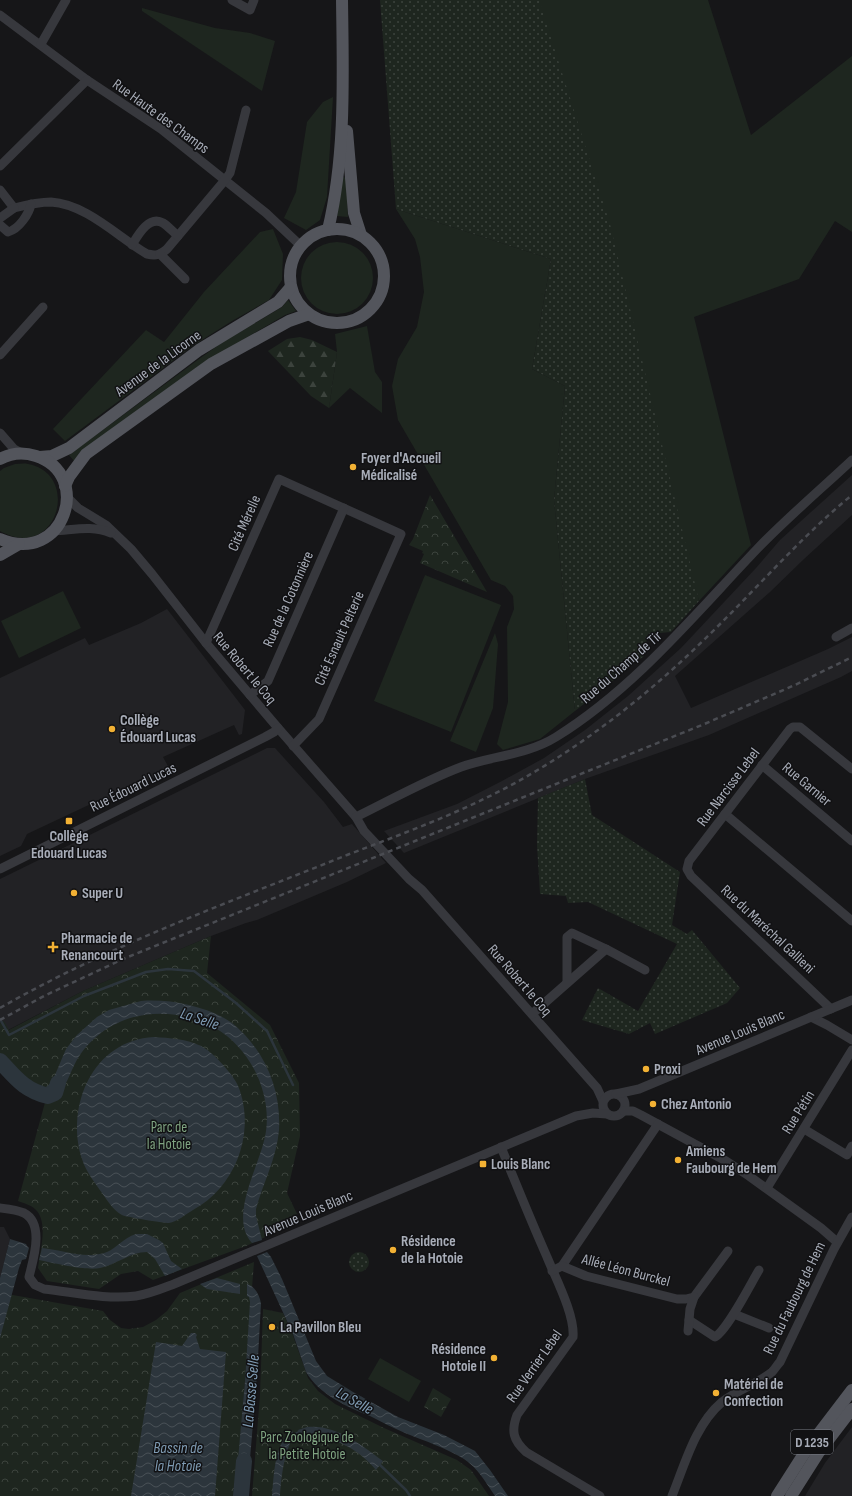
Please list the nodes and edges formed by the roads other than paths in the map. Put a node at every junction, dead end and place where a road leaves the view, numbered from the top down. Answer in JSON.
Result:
{"nodes":[{"id":1,"x":66,"y":0,"type":"edge"},
{"id":2,"x":232,"y":0,"type":"edge"},
{"id":3,"x":254,"y":0,"type":"edge"},
{"id":4,"x":342,"y":0,"type":"edge"},
{"id":5,"x":0,"y":14,"type":"edge"},
{"id":6,"x":41,"y":44,"type":"junction"},
{"id":7,"x":87,"y":80,"type":"junction"},
{"id":8,"x":343,"y":88,"type":"junction"},
{"id":9,"x":246,"y":110,"type":"dead end"},
{"id":10,"x":0,"y":166,"type":"edge"},
{"id":11,"x":225,"y":180,"type":"junction"},
{"id":12,"x":0,"y":190,"type":"edge"},
{"id":13,"x":31,"y":204,"type":"junction"},
{"id":14,"x":14,"y":208,"type":"junction"},
{"id":15,"x":0,"y":218,"type":"edge"},
{"id":16,"x":0,"y":225,"type":"edge"},
{"id":17,"x":328,"y":230,"type":"junction"},
{"id":18,"x":361,"y":235,"type":"junction"},
{"id":19,"x":178,"y":236,"type":"junction"},
{"id":20,"x":132,"y":245,"type":"junction"},
{"id":21,"x":301,"y":246,"type":"junction"},
{"id":22,"x":160,"y":254,"type":"junction"},
{"id":23,"x":184,"y":279,"type":"dead end"},
{"id":24,"x":291,"y":286,"type":"junction"},
{"id":25,"x":43,"y":307,"type":"dead end"},
{"id":26,"x":309,"y":314,"type":"junction"},
{"id":27,"x":0,"y":355,"type":"edge"},
{"id":28,"x":0,"y":434,"type":"edge"},
{"id":29,"x":23,"y":454,"type":"junction"},
{"id":30,"x":40,"y":457,"type":"junction"},
{"id":31,"x":0,"y":459,"type":"edge"},
{"id":32,"x":852,"y":460,"type":"edge"},
{"id":33,"x":66,"y":492,"type":"junction"},
{"id":34,"x":344,"y":508,"type":"junction"},
{"id":35,"x":54,"y":531,"type":"junction"},
{"id":36,"x":115,"y":534,"type":"junction"},
{"id":37,"x":0,"y":539,"type":"edge"},
{"id":38,"x":19,"y":544,"type":"junction"},
{"id":39,"x":0,"y":556,"type":"edge"},
{"id":40,"x":852,"y":628,"type":"edge"},
{"id":41,"x":836,"y":637,"type":"dead end"},
{"id":42,"x":206,"y":643,"type":"junction"},
{"id":43,"x":250,"y":695,"type":"junction"},
{"id":44,"x":278,"y":728,"type":"junction"},
{"id":45,"x":293,"y":746,"type":"junction"},
{"id":46,"x":762,"y":765,"type":"junction"},
{"id":47,"x":852,"y":769,"type":"edge"},
{"id":48,"x":725,"y":814,"type":"junction"},
{"id":49,"x":356,"y":817,"type":"junction"},
{"id":50,"x":852,"y":841,"type":"edge"},
{"id":51,"x":0,"y":869,"type":"edge"},
{"id":52,"x":687,"y":869,"type":"joint"},
{"id":53,"x":851,"y":918,"type":"edge"},
{"id":54,"x":606,"y":949,"type":"junction"},
{"id":55,"x":645,"y":970,"type":"dead end"},
{"id":56,"x":567,"y":983,"type":"junction"},
{"id":57,"x":852,"y":1000,"type":"edge"},
{"id":58,"x":831,"y":1009,"type":"junction"},
{"id":59,"x":532,"y":1014,"type":"junction"},
{"id":60,"x":811,"y":1017,"type":"junction"},
{"id":61,"x":852,"y":1040,"type":"edge"},
{"id":62,"x":852,"y":1050,"type":"edge"},
{"id":63,"x":639,"y":1089,"type":"junction"},
{"id":64,"x":608,"y":1102,"type":"junction"},
{"id":65,"x":625,"y":1108,"type":"junction"},
{"id":66,"x":658,"y":1124,"type":"junction"},
{"id":67,"x":804,"y":1129,"type":"junction"},
{"id":68,"x":852,"y":1146,"type":"edge"},
{"id":69,"x":501,"y":1147,"type":"junction"},
{"id":70,"x":767,"y":1188,"type":"junction"},
{"id":71,"x":0,"y":1208,"type":"edge"},
{"id":72,"x":852,"y":1217,"type":"edge"},
{"id":73,"x":837,"y":1242,"type":"junction"},
{"id":74,"x":728,"y":1251,"type":"dead end"},
{"id":75,"x":562,"y":1266,"type":"junction"},
{"id":76,"x":759,"y":1270,"type":"dead end"},
{"id":77,"x":552,"y":1271,"type":"junction"},
{"id":78,"x":694,"y":1297,"type":"junction"},
{"id":79,"x":734,"y":1314,"type":"junction"},
{"id":80,"x":689,"y":1320,"type":"junction"},
{"id":81,"x":769,"y":1328,"type":"dead end"},
{"id":82,"x":688,"y":1331,"type":"dead end"},
{"id":83,"x":852,"y":1390,"type":"edge"},
{"id":84,"x":852,"y":1409,"type":"edge"},
{"id":85,"x":600,"y":1496,"type":"edge"},
{"id":86,"x":672,"y":1496,"type":"edge"},
{"id":87,"x":777,"y":1496,"type":"edge"},
{"id":88,"x":791,"y":1496,"type":"edge"}],
"edges":[{"from":1,"to":6,"type":"street"},
{"from":2,"to":3,"type":"street"},
{"from":4,"to":8,"type":"main road"},
{"from":5,"to":6,"type":"street","name":"Rue Haute des Champs"},
{"from":6,"to":7,"type":"street","name":"Rue Haute des Champs"},
{"from":7,"to":10,"type":"street"},
{"from":7,"to":11,"type":"street","name":"Rue Haute des Champs"},
{"from":8,"to":17,"type":"main road"},
{"from":8,"to":18,"type":"main road"},
{"from":9,"to":11,"type":"street"},
{"from":11,"to":19,"type":"street"},
{"from":11,"to":21,"type":"street","name":"Rue Haute des Champs"},
{"from":12,"to":14,"type":"street"},
{"from":13,"to":14,"type":"street"},
{"from":13,"to":16,"type":"street"},
{"from":13,"to":20,"type":"street"},
{"from":14,"to":15,"type":"street"},
{"from":17,"to":18,"type":"main road"},
{"from":17,"to":21,"type":"main road"},
{"from":18,"to":26,"type":"main road"},
{"from":19,"to":20,"type":"street"},
{"from":19,"to":22,"type":"street"},
{"from":20,"to":22,"type":"street"},
{"from":21,"to":24,"type":"main road"},
{"from":22,"to":23,"type":"street"},
{"from":24,"to":26,"type":"main road"},
{"from":24,"to":30,"type":"main road","name":"Avenue de la Licorne"},
{"from":25,"to":27,"type":"street"},
{"from":26,"to":33,"type":"main road"},
{"from":28,"to":29,"type":"street"},
{"from":29,"to":30,"type":"main road"},
{"from":29,"to":31,"type":"main road"},
{"from":30,"to":33,"type":"main road"},
{"from":32,"to":49,"type":"street","name":"Rue du Champ de Tir"},
{"from":33,"to":35,"type":"main road"},
{"from":33,"to":36,"type":"street","name":"Rue Robert le Coq"},
{"from":34,"to":42,"type":"street","name":"Cité Mérelle"},
{"from":34,"to":43,"type":"street","name":"Rue de la Cotonnière"},
{"from":34,"to":45,"type":"street","name":"Cité Esnault Pelterie"},
{"from":35,"to":36,"type":"street","name":"Rue Robert le Coq"},
{"from":35,"to":38,"type":"main road"},
{"from":36,"to":42,"type":"street","name":"Rue Robert le Coq"},
{"from":37,"to":38,"type":"main road"},
{"from":38,"to":39,"type":"main road"},
{"from":40,"to":41,"type":"street"},
{"from":42,"to":43,"type":"street","name":"Rue Robert le Coq"},
{"from":43,"to":44,"type":"street","name":"Rue Robert le Coq"},
{"from":44,"to":45,"type":"street","name":"Rue Robert le Coq"},
{"from":44,"to":51,"type":"street","name":"Rue Édouard Lucas"},
{"from":45,"to":49,"type":"street","name":"Rue Robert le Coq"},
{"from":46,"to":47,"type":"street","name":"Rue Narcisse Lebel"},
{"from":46,"to":48,"type":"street","name":"Rue Narcisse Lebel"},
{"from":46,"to":50,"type":"street","name":"Rue Garnier"},
{"from":48,"to":52,"type":"street","name":"Rue Narcisse Lebel"},
{"from":48,"to":53,"type":"street"},
{"from":49,"to":59,"type":"street","name":"Rue Robert le Coq"},
{"from":52,"to":58,"type":"street","name":"Rue du Maréchal Gallieni"},
{"from":54,"to":55,"type":"street"},
{"from":54,"to":56,"type":"street"},
{"from":54,"to":56,"type":"street"},
{"from":56,"to":59,"type":"street"},
{"from":57,"to":58,"type":"street","name":"Avenue Louis Blanc"},
{"from":58,"to":60,"type":"street","name":"Avenue Louis Blanc"},
{"from":59,"to":64,"type":"street","name":"Rue Robert le Coq"},
{"from":60,"to":61,"type":"street"},
{"from":60,"to":63,"type":"street","name":"Avenue Louis Blanc"},
{"from":62,"to":67,"type":"street","name":"Rue Pétin"},
{"from":63,"to":64,"type":"street","name":"Avenue Louis Blanc"},
{"from":63,"to":65,"type":"street","name":"Avenue Louis Blanc"},
{"from":64,"to":65,"type":"street"},
{"from":64,"to":65,"type":"street"},
{"from":64,"to":69,"type":"street","name":"Avenue Louis Blanc"},
{"from":65,"to":66,"type":"street"},
{"from":66,"to":70,"type":"street"},
{"from":66,"to":75,"type":"street"},
{"from":67,"to":68,"type":"street"},
{"from":67,"to":70,"type":"street","name":"Rue Pétin"},
{"from":69,"to":71,"type":"street","name":"Avenue Louis Blanc"},
{"from":69,"to":77,"type":"street","name":"Rue Verrier Lebel"},
{"from":70,"to":73,"type":"street"},
{"from":72,"to":73,"type":"street","name":"Rue du Faubourg de Hem"},
{"from":73,"to":86,"type":"street","name":"Rue du Faubourg de Hem"},
{"from":74,"to":78,"type":"street"},
{"from":75,"to":77,"type":"street","name":"Allée Léon Burckel"},
{"from":75,"to":78,"type":"street","name":"Allée Léon Burckel"},
{"from":76,"to":79,"type":"street"},
{"from":77,"to":85,"type":"street","name":"Rue Verrier Lebel"},
{"from":78,"to":80,"type":"street"},
{"from":79,"to":80,"type":"street"},
{"from":79,"to":81,"type":"street"},
{"from":80,"to":82,"type":"street"},
{"from":83,"to":87,"type":"main road","number":"D 1235"},
{"from":84,"to":88,"type":"main road","number":"D 1235"}]}
